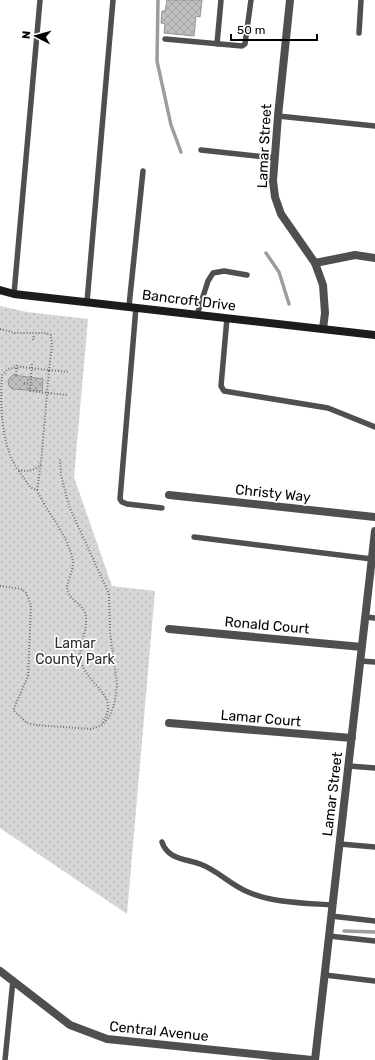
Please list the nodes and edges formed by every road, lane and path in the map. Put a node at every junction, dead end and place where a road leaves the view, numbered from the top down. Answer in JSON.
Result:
{"nodes":[{"id":1,"x":40,"y":0,"type":"edge"},
{"id":2,"x":113,"y":0,"type":"edge"},
{"id":3,"x":221,"y":0,"type":"edge"},
{"id":4,"x":251,"y":0,"type":"edge"},
{"id":5,"x":290,"y":0,"type":"edge"},
{"id":6,"x":361,"y":0,"type":"edge"},
{"id":7,"x":358,"y":33,"type":"dead end"},
{"id":8,"x":165,"y":39,"type":"dead end"},
{"id":9,"x":217,"y":44,"type":"junction"},
{"id":10,"x":278,"y":116,"type":"junction"},
{"id":11,"x":375,"y":126,"type":"edge"},
{"id":12,"x":200,"y":150,"type":"dead end"},
{"id":13,"x":275,"y":158,"type":"junction"},
{"id":14,"x":143,"y":171,"type":"dead end"},
{"id":15,"x":375,"y":258,"type":"edge"},
{"id":16,"x":315,"y":263,"type":"junction"},
{"id":17,"x":247,"y":275,"type":"dead end"},
{"id":18,"x":0,"y":290,"type":"edge"},
{"id":19,"x":14,"y":294,"type":"junction"},
{"id":20,"x":87,"y":302,"type":"junction"},
{"id":21,"x":132,"y":306,"type":"junction"},
{"id":22,"x":197,"y":315,"type":"junction"},
{"id":23,"x":227,"y":318,"type":"junction"},
{"id":24,"x":0,"y":329,"type":"edge"},
{"id":25,"x":324,"y":329,"type":"junction"},
{"id":26,"x":34,"y":334,"type":"junction"},
{"id":27,"x":375,"y":335,"type":"edge"},
{"id":28,"x":34,"y":340,"type":"dead end"},
{"id":29,"x":17,"y":363,"type":"dead end"},
{"id":30,"x":32,"y":364,"type":"dead end"},
{"id":31,"x":17,"y":367,"type":"junction"},
{"id":32,"x":32,"y":368,"type":"junction"},
{"id":33,"x":49,"y":370,"type":"junction"},
{"id":34,"x":0,"y":372,"type":"edge"},
{"id":35,"x":69,"y":372,"type":"dead end"},
{"id":36,"x":2,"y":375,"type":"junction"},
{"id":37,"x":16,"y":375,"type":"dead end"},
{"id":38,"x":24,"y":383,"type":"dead end"},
{"id":39,"x":31,"y":384,"type":"junction"},
{"id":40,"x":47,"y":393,"type":"junction"},
{"id":41,"x":67,"y":395,"type":"dead end"},
{"id":42,"x":375,"y":427,"type":"edge"},
{"id":43,"x":60,"y":458,"type":"dead end"},
{"id":44,"x":41,"y":463,"type":"junction"},
{"id":45,"x":18,"y":470,"type":"junction"},
{"id":46,"x":37,"y":490,"type":"junction"},
{"id":47,"x":169,"y":495,"type":"dead end"},
{"id":48,"x":162,"y":508,"type":"dead end"},
{"id":49,"x":375,"y":517,"type":"edge"},
{"id":50,"x":375,"y":531,"type":"edge"},
{"id":51,"x":194,"y":537,"type":"dead end"},
{"id":52,"x":372,"y":559,"type":"junction"},
{"id":53,"x":0,"y":586,"type":"edge"},
{"id":54,"x":372,"y":586,"type":"edge"},
{"id":55,"x":365,"y":617,"type":"junction"},
{"id":56,"x":375,"y":618,"type":"edge"},
{"id":57,"x":169,"y":629,"type":"dead end"},
{"id":58,"x":362,"y":647,"type":"junction"},
{"id":59,"x":360,"y":661,"type":"junction"},
{"id":60,"x":375,"y":662,"type":"edge"},
{"id":61,"x":169,"y":723,"type":"dead end"},
{"id":62,"x":100,"y":726,"type":"junction"},
{"id":63,"x":352,"y":738,"type":"junction"},
{"id":64,"x":349,"y":766,"type":"junction"},
{"id":65,"x":375,"y":768,"type":"edge"},
{"id":66,"x":162,"y":842,"type":"dead end"},
{"id":67,"x":340,"y":844,"type":"junction"},
{"id":68,"x":375,"y":848,"type":"edge"},
{"id":69,"x":333,"y":905,"type":"junction"},
{"id":70,"x":332,"y":916,"type":"junction"},
{"id":71,"x":375,"y":921,"type":"edge"},
{"id":72,"x":329,"y":936,"type":"junction"},
{"id":73,"x":375,"y":941,"type":"edge"},
{"id":74,"x":0,"y":971,"type":"edge"},
{"id":75,"x":325,"y":975,"type":"junction"},
{"id":76,"x":13,"y":980,"type":"junction"},
{"id":77,"x":375,"y":981,"type":"edge"},
{"id":78,"x":5,"y":1060,"type":"edge"},
{"id":79,"x":314,"y":1060,"type":"edge"}],
"edges":[{"from":1,"to":19,"type":"lane"},
{"from":2,"to":20,"type":"lane"},
{"from":3,"to":9,"type":"lane"},
{"from":4,"to":9,"type":"lane"},
{"from":5,"to":10,"type":"street","name":"Lamar Street"},
{"from":6,"to":7,"type":"lane"},
{"from":8,"to":9,"type":"lane"},
{"from":10,"to":11,"type":"lane"},
{"from":10,"to":13,"type":"street","name":"Lamar Street"},
{"from":12,"to":13,"type":"lane"},
{"from":13,"to":16,"type":"street","name":"Lamar Street"},
{"from":14,"to":21,"type":"lane"},
{"from":15,"to":16,"type":"street"},
{"from":16,"to":25,"type":"street","name":"Lamar Street"},
{"from":17,"to":22,"type":"lane"},
{"from":18,"to":19,"type":"main road","name":"Bancroft Drive"},
{"from":19,"to":20,"type":"main road","name":"Bancroft Drive"},
{"from":20,"to":21,"type":"main road","name":"Bancroft Drive"},
{"from":21,"to":22,"type":"main road","name":"Bancroft Drive"},
{"from":21,"to":48,"type":"lane"},
{"from":22,"to":23,"type":"main road","name":"Bancroft Drive"},
{"from":23,"to":25,"type":"main road","name":"Bancroft Drive"},
{"from":23,"to":42,"type":"lane"},
{"from":24,"to":26,"type":"path"},
{"from":25,"to":27,"type":"main road","name":"Bancroft Drive"},
{"from":26,"to":28,"type":"path"},
{"from":26,"to":33,"type":"path"},
{"from":29,"to":31,"type":"path"},
{"from":30,"to":32,"type":"path"},
{"from":31,"to":32,"type":"path"},
{"from":31,"to":36,"type":"path"},
{"from":31,"to":37,"type":"path"},
{"from":32,"to":33,"type":"path"},
{"from":32,"to":39,"type":"path"},
{"from":33,"to":35,"type":"path"},
{"from":33,"to":40,"type":"path"},
{"from":34,"to":36,"type":"path"},
{"from":36,"to":45,"type":"path"},
{"from":38,"to":39,"type":"path"},
{"from":39,"to":40,"type":"path"},
{"from":40,"to":41,"type":"path"},
{"from":40,"to":44,"type":"path"},
{"from":43,"to":62,"type":"path"},
{"from":44,"to":45,"type":"path"},
{"from":44,"to":46,"type":"path"},
{"from":45,"to":46,"type":"path"},
{"from":46,"to":62,"type":"path"},
{"from":47,"to":49,"type":"street","name":"Christy Way"},
{"from":50,"to":52,"type":"street","name":"Lamar Street"},
{"from":51,"to":52,"type":"lane"},
{"from":52,"to":54,"type":"street","name":"Lamar Street"},
{"from":53,"to":62,"type":"path"},
{"from":54,"to":55,"type":"street","name":"Lamar Street"},
{"from":55,"to":56,"type":"lane"},
{"from":55,"to":58,"type":"street","name":"Lamar Street"},
{"from":57,"to":58,"type":"street","name":"Ronald Court"},
{"from":58,"to":59,"type":"street","name":"Lamar Street"},
{"from":59,"to":60,"type":"lane"},
{"from":59,"to":63,"type":"street","name":"Lamar Street"},
{"from":61,"to":63,"type":"street","name":"Lamar Court"},
{"from":63,"to":64,"type":"street","name":"Lamar Street"},
{"from":64,"to":65,"type":"lane"},
{"from":64,"to":67,"type":"street","name":"Lamar Street"},
{"from":66,"to":69,"type":"lane"},
{"from":67,"to":68,"type":"lane"},
{"from":67,"to":69,"type":"street","name":"Lamar Street"},
{"from":69,"to":70,"type":"street","name":"Lamar Street"},
{"from":70,"to":71,"type":"lane"},
{"from":70,"to":72,"type":"street","name":"Lamar Street"},
{"from":72,"to":73,"type":"lane"},
{"from":72,"to":75,"type":"street","name":"Lamar Street"},
{"from":74,"to":76,"type":"street","name":"Central Avenue"},
{"from":75,"to":77,"type":"lane"},
{"from":75,"to":79,"type":"street","name":"Lamar Street"},
{"from":76,"to":78,"type":"lane"},
{"from":76,"to":79,"type":"street","name":"Central Avenue"}]}
